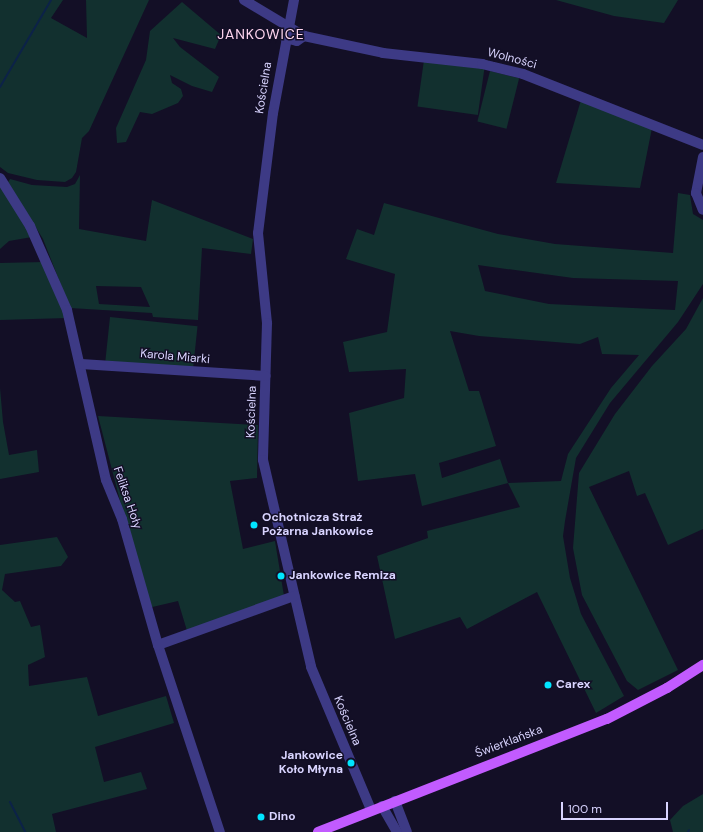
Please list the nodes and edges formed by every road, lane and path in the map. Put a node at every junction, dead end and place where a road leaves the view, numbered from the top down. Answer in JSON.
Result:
{"nodes":[{"id":1,"x":244,"y":0,"type":"edge"},
{"id":2,"x":294,"y":0,"type":"edge"},
{"id":3,"x":287,"y":27,"type":"junction"},
{"id":4,"x":304,"y":36,"type":"junction"},
{"id":5,"x":285,"y":38,"type":"junction"},
{"id":6,"x":703,"y":144,"type":"edge"},
{"id":7,"x":703,"y":157,"type":"edge"},
{"id":8,"x":0,"y":178,"type":"edge"},
{"id":9,"x":703,"y":210,"type":"edge"},
{"id":10,"x":82,"y":364,"type":"junction"},
{"id":11,"x":266,"y":376,"type":"junction"},
{"id":12,"x":294,"y":596,"type":"junction"},
{"id":13,"x":158,"y":645,"type":"junction"},
{"id":14,"x":703,"y":665,"type":"edge"},
{"id":15,"x":395,"y":801,"type":"junction"},
{"id":16,"x":382,"y":806,"type":"junction"},
{"id":17,"x":371,"y":810,"type":"junction"},
{"id":18,"x":220,"y":832,"type":"edge"},
{"id":19,"x":318,"y":832,"type":"edge"},
{"id":20,"x":397,"y":832,"type":"edge"},
{"id":21,"x":407,"y":832,"type":"edge"}],
"edges":[{"from":1,"to":3,"type":"street","name":"Wolności"},
{"from":2,"to":3,"type":"street","name":"Kościelna"},
{"from":3,"to":4,"type":"street","name":"Wolności"},
{"from":3,"to":5,"type":"street","name":"Kościelna"},
{"from":4,"to":5,"type":"street","name":"Wolności"},
{"from":4,"to":6,"type":"street","name":"Wolności"},
{"from":5,"to":11,"type":"street","name":"Kościelna"},
{"from":7,"to":9,"type":"street"},
{"from":8,"to":10,"type":"street","name":"Feliksa Hoły"},
{"from":10,"to":11,"type":"street","name":"Karola Miarki"},
{"from":10,"to":13,"type":"street","name":"Feliksa Hoły"},
{"from":11,"to":12,"type":"street","name":"Kościelna"},
{"from":12,"to":13,"type":"street"},
{"from":12,"to":17,"type":"street","name":"Kościelna"},
{"from":13,"to":18,"type":"street","name":"Feliksa Hoły"},
{"from":14,"to":15,"type":"main road","name":"Świerklańska"},
{"from":15,"to":16,"type":"main road","name":"Świerklańska"},
{"from":15,"to":21,"type":"street"},
{"from":16,"to":17,"type":"main road","name":"Świerklańska"},
{"from":16,"to":20,"type":"street"},
{"from":17,"to":19,"type":"main road","name":"Świerklańska"}]}
